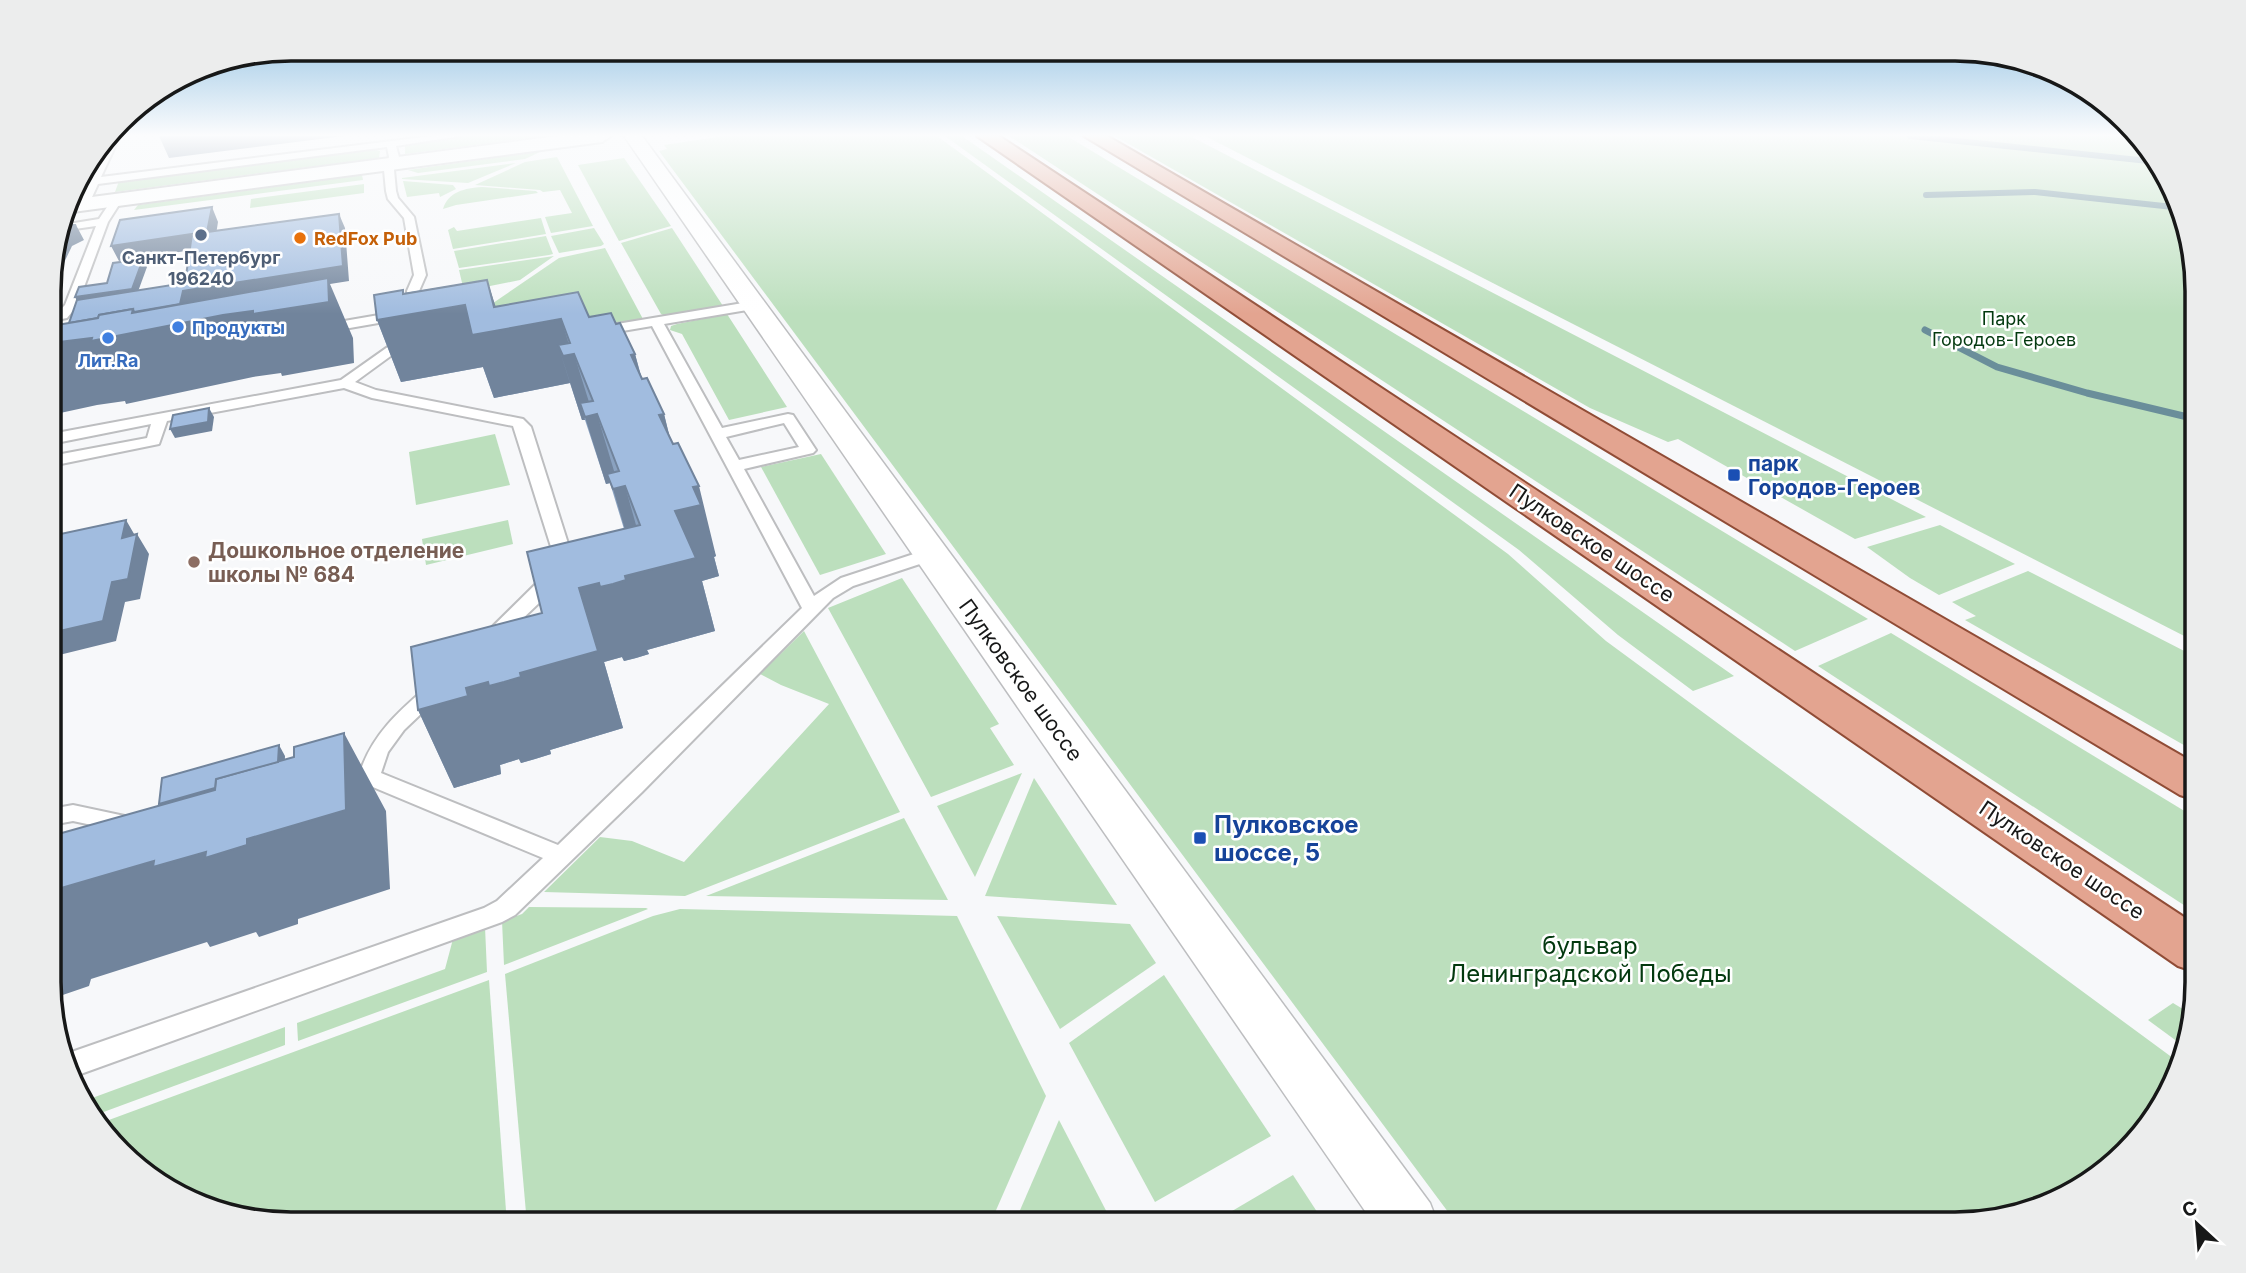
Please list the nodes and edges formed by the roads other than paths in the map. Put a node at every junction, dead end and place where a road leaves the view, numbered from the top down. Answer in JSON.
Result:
{"nodes":[{"id":1,"x":141,"y":195,"type":"edge"},
{"id":2,"x":392,"y":195,"type":"edge"},
{"id":3,"x":676,"y":195,"type":"edge"},
{"id":4,"x":1074,"y":195,"type":"edge"},
{"id":5,"x":1194,"y":195,"type":"edge"},
{"id":6,"x":117,"y":200,"type":"junction"},
{"id":7,"x":78,"y":205,"type":"edge"},
{"id":8,"x":103,"y":222,"type":"junction"},
{"id":9,"x":71,"y":227,"type":"edge"},
{"id":10,"x":755,"y":305,"type":"junction"},
{"id":11,"x":61,"y":313,"type":"edge"},
{"id":12,"x":422,"y":317,"type":"junction"},
{"id":13,"x":657,"y":323,"type":"junction"},
{"id":14,"x":582,"y":331,"type":"edge"},
{"id":15,"x":302,"y":332,"type":"edge"},
{"id":16,"x":345,"y":383,"type":"junction"},
{"id":17,"x":160,"y":418,"type":"junction"},
{"id":18,"x":717,"y":434,"type":"junction"},
{"id":19,"x":61,"y":437,"type":"edge"},
{"id":20,"x":61,"y":459,"type":"edge"},
{"id":21,"x":735,"y":466,"type":"junction"},
{"id":22,"x":932,"y":554,"type":"junction"},
{"id":23,"x":811,"y":608,"type":"junction"},
{"id":24,"x":476,"y":652,"type":"edge"},
{"id":25,"x":447,"y":680,"type":"edge"},
{"id":26,"x":369,"y":777,"type":"junction"},
{"id":27,"x":2184,"y":777,"type":"edge"},
{"id":28,"x":343,"y":785,"type":"edge"},
{"id":29,"x":61,"y":816,"type":"edge"},
{"id":30,"x":130,"y":847,"type":"edge"},
{"id":31,"x":562,"y":856,"type":"junction"},
{"id":32,"x":2184,"y":943,"type":"edge"},
{"id":33,"x":77,"y":1063,"type":"edge"},
{"id":34,"x":1400,"y":1211,"type":"edge"}],
"edges":[{"from":1,"to":6,"type":"street"},
{"from":2,"to":12,"type":"lane"},
{"from":3,"to":10,"type":"street","name":"Пулковское шоссе"},
{"from":4,"to":32,"type":"main road","name":"Пулковское шоссе"},
{"from":5,"to":27,"type":"main road"},
{"from":6,"to":7,"type":"street"},
{"from":6,"to":8,"type":"lane"},
{"from":8,"to":9,"type":"lane"},
{"from":8,"to":11,"type":"lane"},
{"from":10,"to":13,"type":"lane"},
{"from":10,"to":22,"type":"street","name":"Пулковское шоссе"},
{"from":12,"to":15,"type":"lane"},
{"from":12,"to":16,"type":"lane"},
{"from":13,"to":14,"type":"lane"},
{"from":13,"to":18,"type":"lane"},
{"from":16,"to":17,"type":"lane"},
{"from":16,"to":24,"type":"lane"},
{"from":17,"to":19,"type":"lane"},
{"from":17,"to":20,"type":"lane"},
{"from":18,"to":21,"type":"lane"},
{"from":18,"to":21,"type":"lane"},
{"from":21,"to":23,"type":"lane"},
{"from":22,"to":23,"type":"lane"},
{"from":22,"to":34,"type":"street","name":"Пулковское шоссе"},
{"from":23,"to":31,"type":"lane"},
{"from":25,"to":26,"type":"lane"},
{"from":26,"to":28,"type":"lane"},
{"from":26,"to":31,"type":"lane"},
{"from":29,"to":30,"type":"lane"},
{"from":31,"to":33,"type":"lane"}]}
